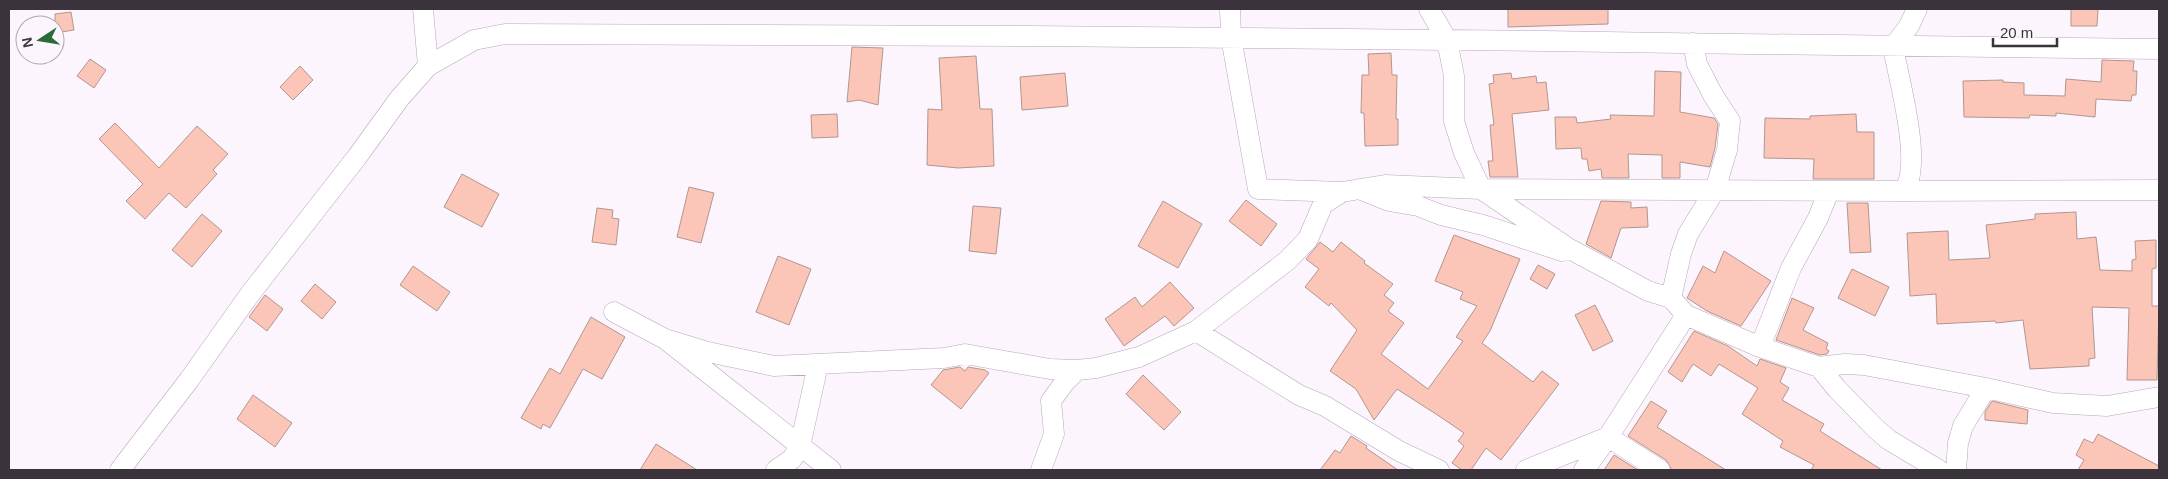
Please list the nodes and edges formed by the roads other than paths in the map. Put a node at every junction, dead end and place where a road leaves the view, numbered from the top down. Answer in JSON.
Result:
{"nodes":[{"id":1,"x":423,"y":9,"type":"edge"},
{"id":2,"x":1230,"y":9,"type":"edge"},
{"id":3,"x":1429,"y":9,"type":"edge"},
{"id":4,"x":1917,"y":9,"type":"edge"},
{"id":5,"x":1231,"y":37,"type":"junction"},
{"id":6,"x":1448,"y":40,"type":"junction"},
{"id":7,"x":1693,"y":43,"type":"junction"},
{"id":8,"x":1893,"y":47,"type":"junction"},
{"id":9,"x":2159,"y":49,"type":"edge"},
{"id":10,"x":428,"y":66,"type":"junction"},
{"id":11,"x":1481,"y":189,"type":"junction"},
{"id":12,"x":1350,"y":190,"type":"junction"},
{"id":13,"x":1715,"y":190,"type":"junction"},
{"id":14,"x":2159,"y":190,"type":"edge"},
{"id":15,"x":1829,"y":191,"type":"junction"},
{"id":16,"x":1904,"y":191,"type":"junction"},
{"id":17,"x":1590,"y":260,"type":"junction"},
{"id":18,"x":1671,"y":298,"type":"junction"},
{"id":19,"x":614,"y":312,"type":"dead end"},
{"id":20,"x":1686,"y":315,"type":"junction"},
{"id":21,"x":1196,"y":331,"type":"junction"},
{"id":22,"x":665,"y":339,"type":"junction"},
{"id":23,"x":1760,"y":347,"type":"junction"},
{"id":24,"x":818,"y":365,"type":"junction"},
{"id":25,"x":1819,"y":367,"type":"junction"},
{"id":26,"x":1077,"y":370,"type":"junction"},
{"id":27,"x":1986,"y":388,"type":"junction"},
{"id":28,"x":2159,"y":397,"type":"edge"},
{"id":29,"x":1608,"y":437,"type":"junction"},
{"id":30,"x":800,"y":446,"type":"junction"},
{"id":31,"x":120,"y":470,"type":"edge"},
{"id":32,"x":776,"y":470,"type":"edge"},
{"id":33,"x":831,"y":470,"type":"edge"},
{"id":34,"x":1040,"y":470,"type":"edge"},
{"id":35,"x":1439,"y":470,"type":"edge"},
{"id":36,"x":1526,"y":470,"type":"edge"},
{"id":37,"x":1584,"y":470,"type":"edge"},
{"id":38,"x":1660,"y":470,"type":"edge"},
{"id":39,"x":1939,"y":470,"type":"edge"},
{"id":40,"x":1956,"y":470,"type":"edge"}],
"edges":[{"from":1,"to":10,"type":"street"},
{"from":2,"to":5,"type":"street"},
{"from":3,"to":6,"type":"street"},
{"from":4,"to":8,"type":"street"},
{"from":5,"to":6,"type":"street"},
{"from":5,"to":10,"type":"street"},
{"from":5,"to":12,"type":"street"},
{"from":6,"to":7,"type":"street"},
{"from":6,"to":11,"type":"street"},
{"from":7,"to":8,"type":"street"},
{"from":7,"to":13,"type":"street"},
{"from":8,"to":9,"type":"street"},
{"from":8,"to":16,"type":"street"},
{"from":10,"to":31,"type":"street"},
{"from":11,"to":12,"type":"street"},
{"from":11,"to":13,"type":"street"},
{"from":11,"to":17,"type":"street"},
{"from":12,"to":17,"type":"street"},
{"from":12,"to":21,"type":"street"},
{"from":13,"to":15,"type":"street"},
{"from":13,"to":18,"type":"street"},
{"from":14,"to":16,"type":"street"},
{"from":15,"to":16,"type":"street"},
{"from":15,"to":23,"type":"street"},
{"from":17,"to":18,"type":"street"},
{"from":18,"to":20,"type":"street"},
{"from":19,"to":22,"type":"street"},
{"from":20,"to":23,"type":"street"},
{"from":20,"to":29,"type":"street"},
{"from":21,"to":26,"type":"street"},
{"from":21,"to":35,"type":"street"},
{"from":22,"to":24,"type":"street"},
{"from":22,"to":30,"type":"street"},
{"from":23,"to":25,"type":"street"},
{"from":24,"to":26,"type":"street"},
{"from":24,"to":30,"type":"street"},
{"from":25,"to":27,"type":"street"},
{"from":25,"to":39,"type":"street"},
{"from":26,"to":34,"type":"street"},
{"from":27,"to":28,"type":"street"},
{"from":27,"to":40,"type":"street"},
{"from":29,"to":36,"type":"street"},
{"from":29,"to":37,"type":"street"},
{"from":29,"to":38,"type":"street"},
{"from":30,"to":32,"type":"street"},
{"from":30,"to":33,"type":"street"}]}
